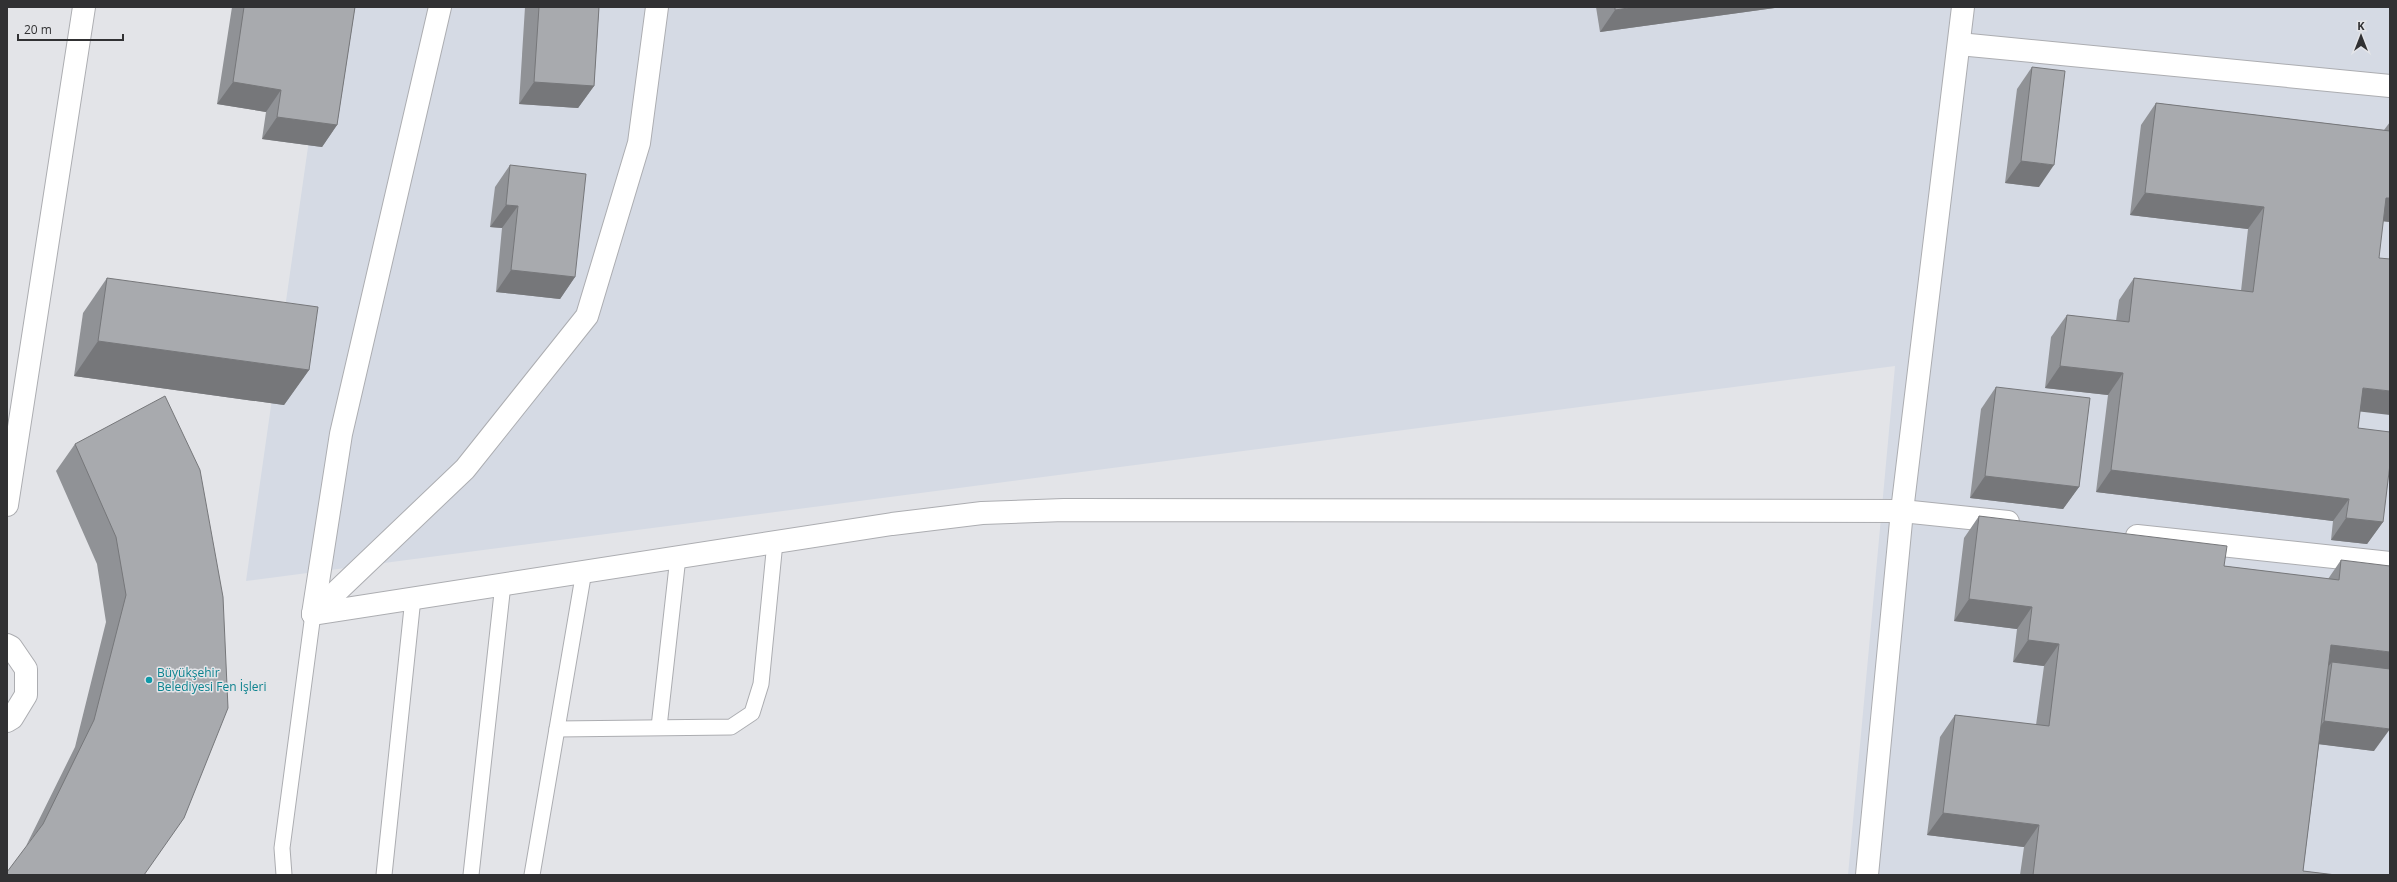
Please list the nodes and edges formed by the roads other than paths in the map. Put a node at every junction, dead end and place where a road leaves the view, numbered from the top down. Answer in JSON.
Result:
{"nodes":[{"id":1,"x":84,"y":7,"type":"edge"},
{"id":2,"x":440,"y":7,"type":"edge"},
{"id":3,"x":657,"y":7,"type":"edge"},
{"id":4,"x":1963,"y":7,"type":"edge"},
{"id":5,"x":1959,"y":44,"type":"junction"},
{"id":6,"x":2390,"y":86,"type":"edge"},
{"id":7,"x":7,"y":505,"type":"edge"},
{"id":8,"x":1902,"y":511,"type":"junction"},
{"id":9,"x":2028,"y":524,"type":"edge"},
{"id":10,"x":2114,"y":534,"type":"edge"},
{"id":11,"x":775,"y":542,"type":"junction"},
{"id":12,"x":678,"y":557,"type":"junction"},
{"id":13,"x":2390,"y":563,"type":"edge"},
{"id":14,"x":584,"y":571,"type":"junction"},
{"id":15,"x":503,"y":584,"type":"junction"},
{"id":16,"x":413,"y":598,"type":"junction"},
{"id":17,"x":313,"y":614,"type":"junction"},
{"id":18,"x":7,"y":646,"type":"edge"},
{"id":19,"x":7,"y":721,"type":"edge"},
{"id":20,"x":659,"y":727,"type":"junction"},
{"id":21,"x":557,"y":729,"type":"junction"},
{"id":22,"x":284,"y":875,"type":"edge"},
{"id":23,"x":384,"y":875,"type":"edge"},
{"id":24,"x":471,"y":875,"type":"edge"},
{"id":25,"x":532,"y":875,"type":"edge"},
{"id":26,"x":1867,"y":875,"type":"edge"}],
"edges":[{"from":1,"to":7,"type":"street"},
{"from":2,"to":17,"type":"street"},
{"from":3,"to":17,"type":"street"},
{"from":4,"to":5,"type":"street"},
{"from":5,"to":6,"type":"street"},
{"from":5,"to":8,"type":"street"},
{"from":8,"to":9,"type":"street"},
{"from":8,"to":11,"type":"street"},
{"from":8,"to":26,"type":"street"},
{"from":10,"to":13,"type":"street"},
{"from":11,"to":12,"type":"street"},
{"from":11,"to":20,"type":"lane"},
{"from":12,"to":14,"type":"street"},
{"from":12,"to":20,"type":"lane"},
{"from":14,"to":15,"type":"street"},
{"from":14,"to":21,"type":"lane"},
{"from":15,"to":16,"type":"street"},
{"from":15,"to":24,"type":"lane"},
{"from":16,"to":17,"type":"street"},
{"from":16,"to":23,"type":"lane"},
{"from":17,"to":22,"type":"lane"},
{"from":18,"to":19,"type":"street"},
{"from":20,"to":21,"type":"lane"},
{"from":21,"to":25,"type":"lane"}]}
